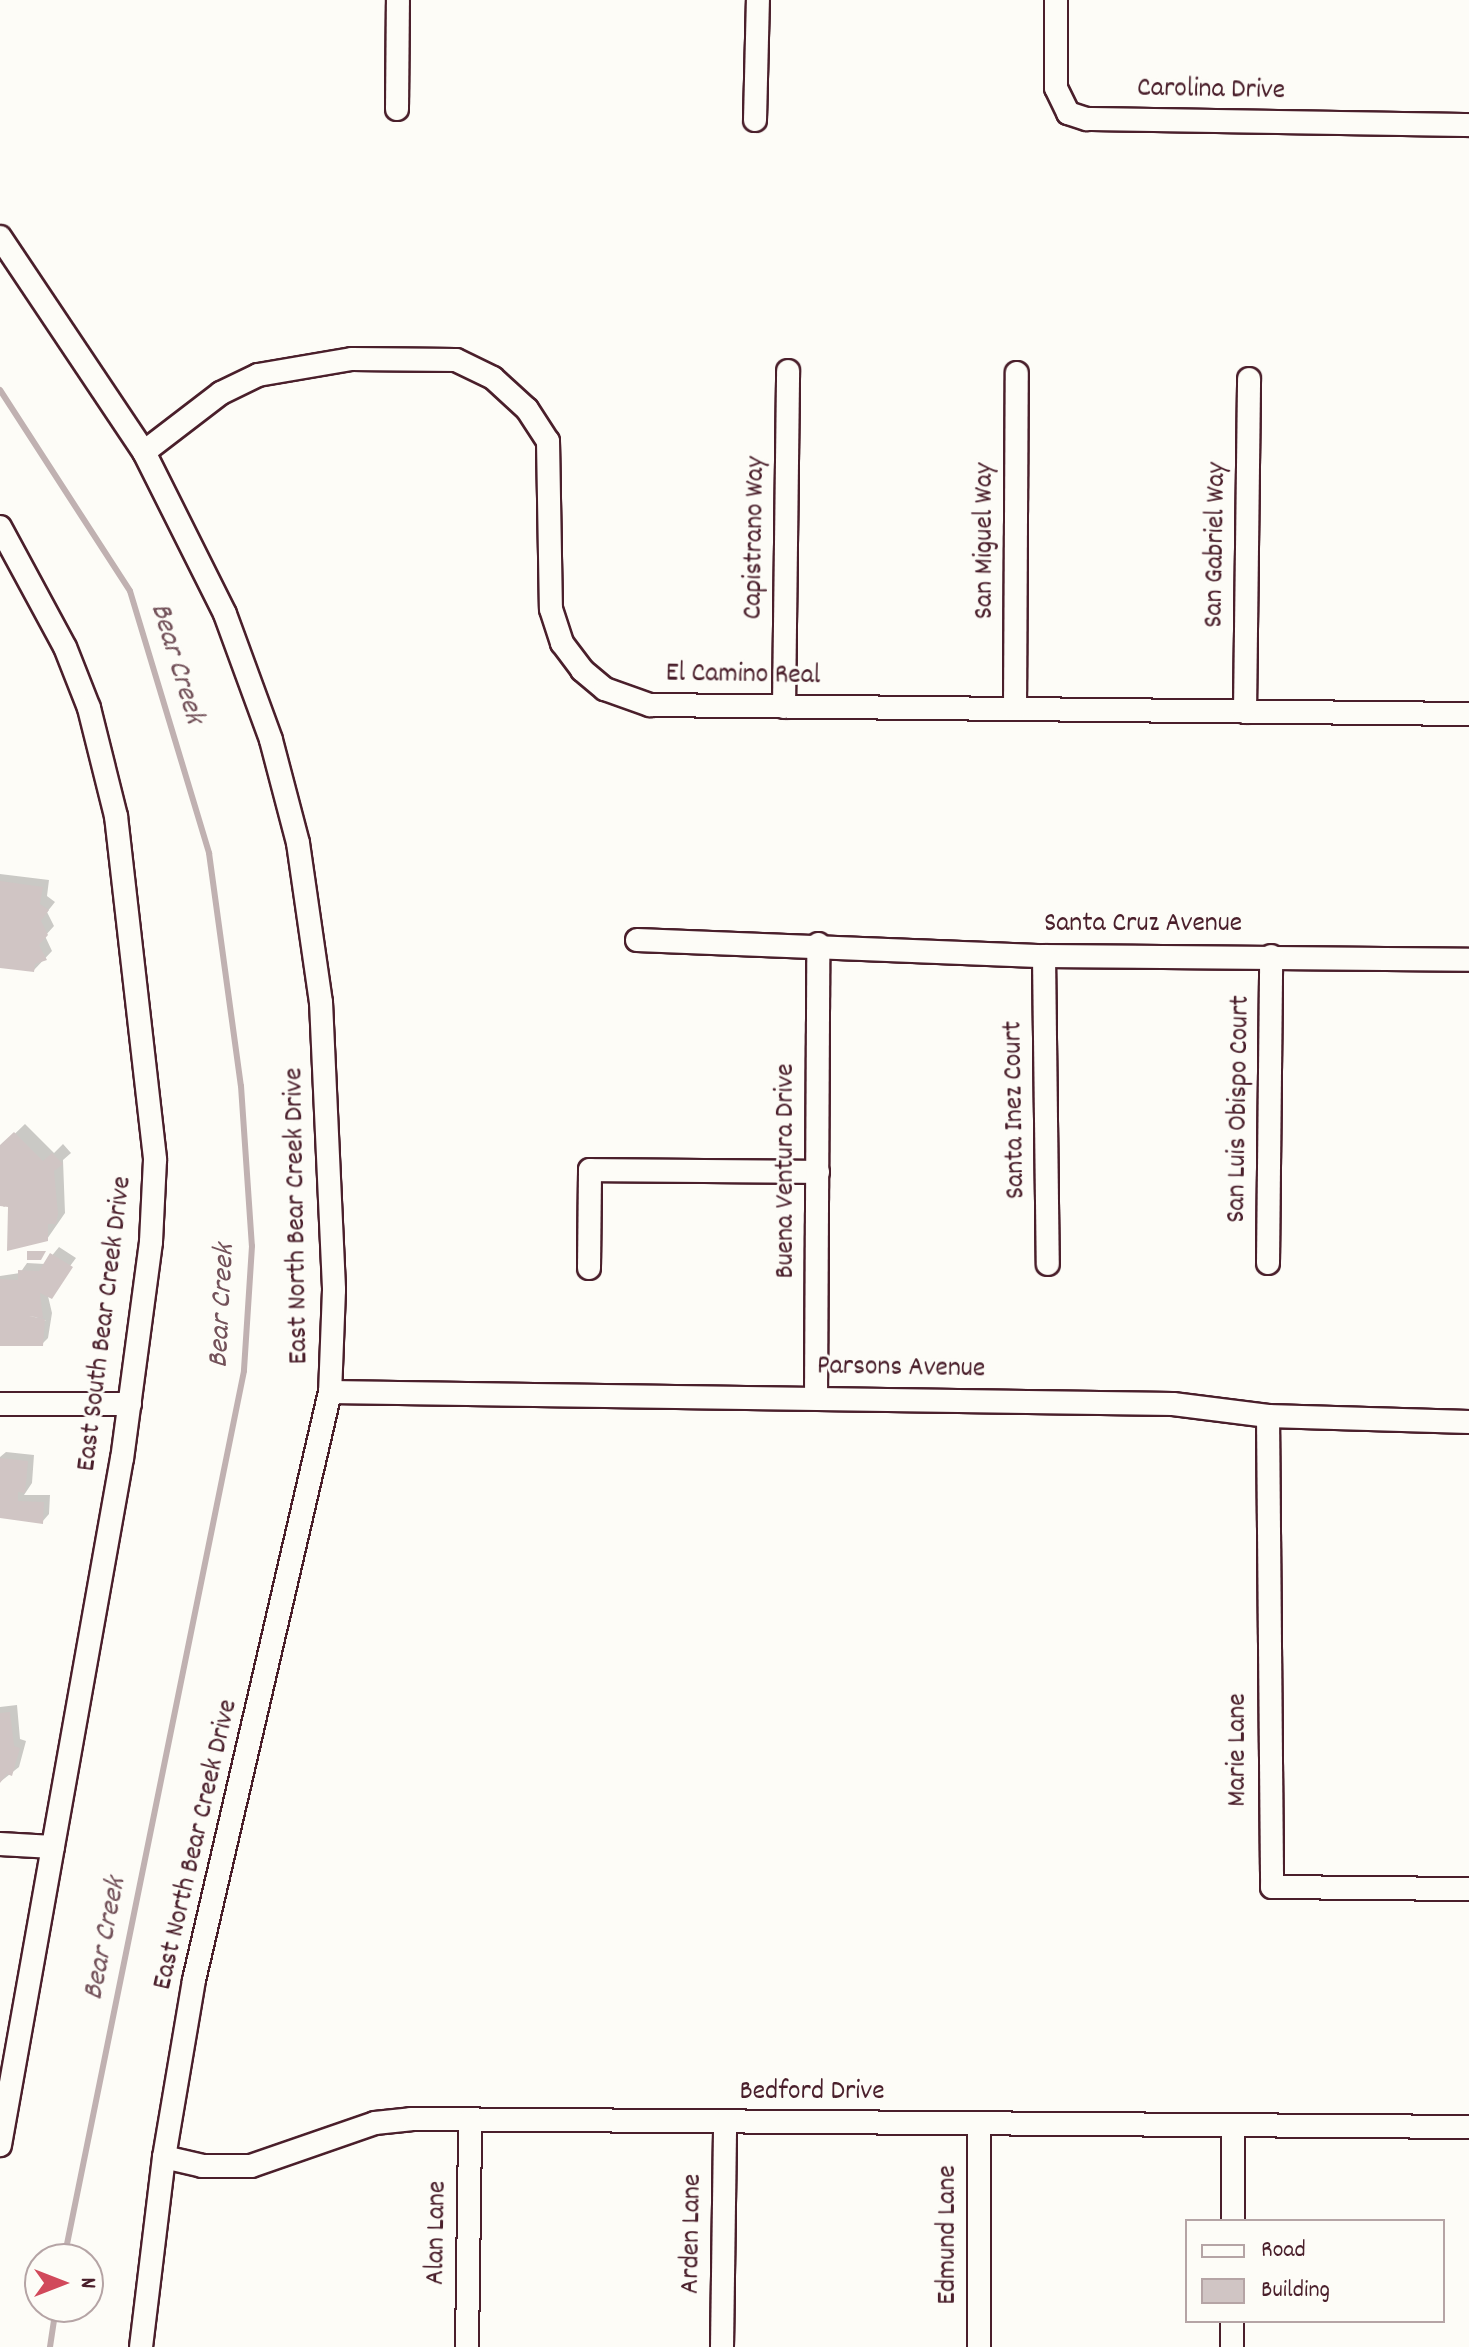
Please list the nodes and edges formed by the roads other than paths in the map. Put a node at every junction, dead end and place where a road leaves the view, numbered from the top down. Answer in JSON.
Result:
{"nodes":[{"id":1,"x":398,"y":0,"type":"edge"},
{"id":2,"x":758,"y":0,"type":"edge"},
{"id":3,"x":1056,"y":0,"type":"edge"},
{"id":4,"x":397,"y":109,"type":"dead end"},
{"id":5,"x":755,"y":120,"type":"dead end"},
{"id":6,"x":1469,"y":125,"type":"edge"},
{"id":7,"x":0,"y":237,"type":"edge"},
{"id":8,"x":788,"y":371,"type":"dead end"},
{"id":9,"x":1017,"y":373,"type":"dead end"},
{"id":10,"x":1249,"y":379,"type":"dead end"},
{"id":11,"x":144,"y":452,"type":"junction"},
{"id":12,"x":0,"y":527,"type":"edge"},
{"id":13,"x":784,"y":707,"type":"junction"},
{"id":14,"x":1015,"y":709,"type":"junction"},
{"id":15,"x":1245,"y":712,"type":"junction"},
{"id":16,"x":1469,"y":714,"type":"edge"},
{"id":17,"x":637,"y":940,"type":"dead end"},
{"id":18,"x":818,"y":944,"type":"junction"},
{"id":19,"x":1044,"y":956,"type":"junction"},
{"id":20,"x":1271,"y":956,"type":"junction"},
{"id":21,"x":1469,"y":960,"type":"edge"},
{"id":22,"x":818,"y":1172,"type":"junction"},
{"id":23,"x":1268,"y":1263,"type":"dead end"},
{"id":24,"x":1048,"y":1264,"type":"dead end"},
{"id":25,"x":589,"y":1268,"type":"dead end"},
{"id":26,"x":330,"y":1392,"type":"junction"},
{"id":27,"x":816,"y":1398,"type":"junction"},
{"id":28,"x":0,"y":1404,"type":"edge"},
{"id":29,"x":130,"y":1404,"type":"junction"},
{"id":30,"x":1268,"y":1416,"type":"junction"},
{"id":31,"x":1469,"y":1422,"type":"edge"},
{"id":32,"x":0,"y":1844,"type":"edge"},
{"id":33,"x":53,"y":1847,"type":"junction"},
{"id":34,"x":1469,"y":1889,"type":"edge"},
{"id":35,"x":2,"y":2117,"type":"edge"},
{"id":36,"x":470,"y":2120,"type":"junction"},
{"id":37,"x":725,"y":2122,"type":"junction"},
{"id":38,"x":979,"y":2124,"type":"junction"},
{"id":39,"x":1233,"y":2126,"type":"junction"},
{"id":40,"x":1469,"y":2127,"type":"edge"},
{"id":41,"x":0,"y":2145,"type":"edge"},
{"id":42,"x":164,"y":2157,"type":"junction"},
{"id":43,"x":1233,"y":2219,"type":"edge"},
{"id":44,"x":1232,"y":2323,"type":"edge"},
{"id":45,"x":141,"y":2347,"type":"edge"},
{"id":46,"x":467,"y":2347,"type":"edge"},
{"id":47,"x":722,"y":2347,"type":"edge"},
{"id":48,"x":979,"y":2347,"type":"edge"},
{"id":49,"x":1232,"y":2347,"type":"edge"}],
"edges":[{"from":1,"to":4,"type":"street"},
{"from":2,"to":5,"type":"street"},
{"from":3,"to":6,"type":"street","name":"Carolina Drive"},
{"from":7,"to":11,"type":"street","name":"East North Bear Creek Drive"},
{"from":8,"to":13,"type":"street","name":"Capistrano Way"},
{"from":9,"to":14,"type":"street","name":"San Miguel Way"},
{"from":10,"to":15,"type":"street","name":"San Gabriel Way"},
{"from":11,"to":13,"type":"street","name":"El Camino Real"},
{"from":11,"to":26,"type":"street","name":"East North Bear Creek Drive"},
{"from":12,"to":29,"type":"street","name":"East South Bear Creek Drive"},
{"from":13,"to":14,"type":"street","name":"El Camino Real"},
{"from":14,"to":15,"type":"street","name":"El Camino Real"},
{"from":15,"to":16,"type":"street","name":"El Camino Real"},
{"from":17,"to":18,"type":"street","name":"Santa Cruz Avenue"},
{"from":18,"to":19,"type":"street","name":"Santa Cruz Avenue"},
{"from":18,"to":22,"type":"street","name":"Buena Ventura Drive"},
{"from":19,"to":20,"type":"street","name":"Santa Cruz Avenue"},
{"from":19,"to":24,"type":"street","name":"Santa Inez Court"},
{"from":20,"to":21,"type":"street","name":"Santa Cruz Avenue"},
{"from":20,"to":23,"type":"street","name":"San Luis Obispo Court"},
{"from":22,"to":25,"type":"street"},
{"from":22,"to":27,"type":"street","name":"Buena Ventura Drive"},
{"from":26,"to":27,"type":"street","name":"Parsons Avenue"},
{"from":26,"to":42,"type":"street","name":"East North Bear Creek Drive"},
{"from":27,"to":30,"type":"street","name":"Parsons Avenue"},
{"from":28,"to":29,"type":"street"},
{"from":29,"to":33,"type":"street","name":"East South Bear Creek Drive"},
{"from":30,"to":31,"type":"street","name":"Parsons Avenue"},
{"from":30,"to":34,"type":"street","name":"Marie Lane"},
{"from":32,"to":33,"type":"street"},
{"from":33,"to":35,"type":"street","name":"East South Bear Creek Drive"},
{"from":35,"to":41,"type":"street","name":"East South Bear Creek Drive"},
{"from":36,"to":37,"type":"street","name":"Bedford Drive"},
{"from":36,"to":42,"type":"street","name":"Bedford Drive"},
{"from":36,"to":46,"type":"street","name":"Alan Lane"},
{"from":37,"to":38,"type":"street","name":"Bedford Drive"},
{"from":37,"to":47,"type":"street","name":"Arden Lane"},
{"from":38,"to":39,"type":"street","name":"Bedford Drive"},
{"from":38,"to":48,"type":"street","name":"Edmund Lane"},
{"from":39,"to":40,"type":"street","name":"Bedford Drive"},
{"from":39,"to":43,"type":"street"},
{"from":42,"to":45,"type":"street","name":"East North Bear Creek Drive"},
{"from":44,"to":49,"type":"street"}]}
